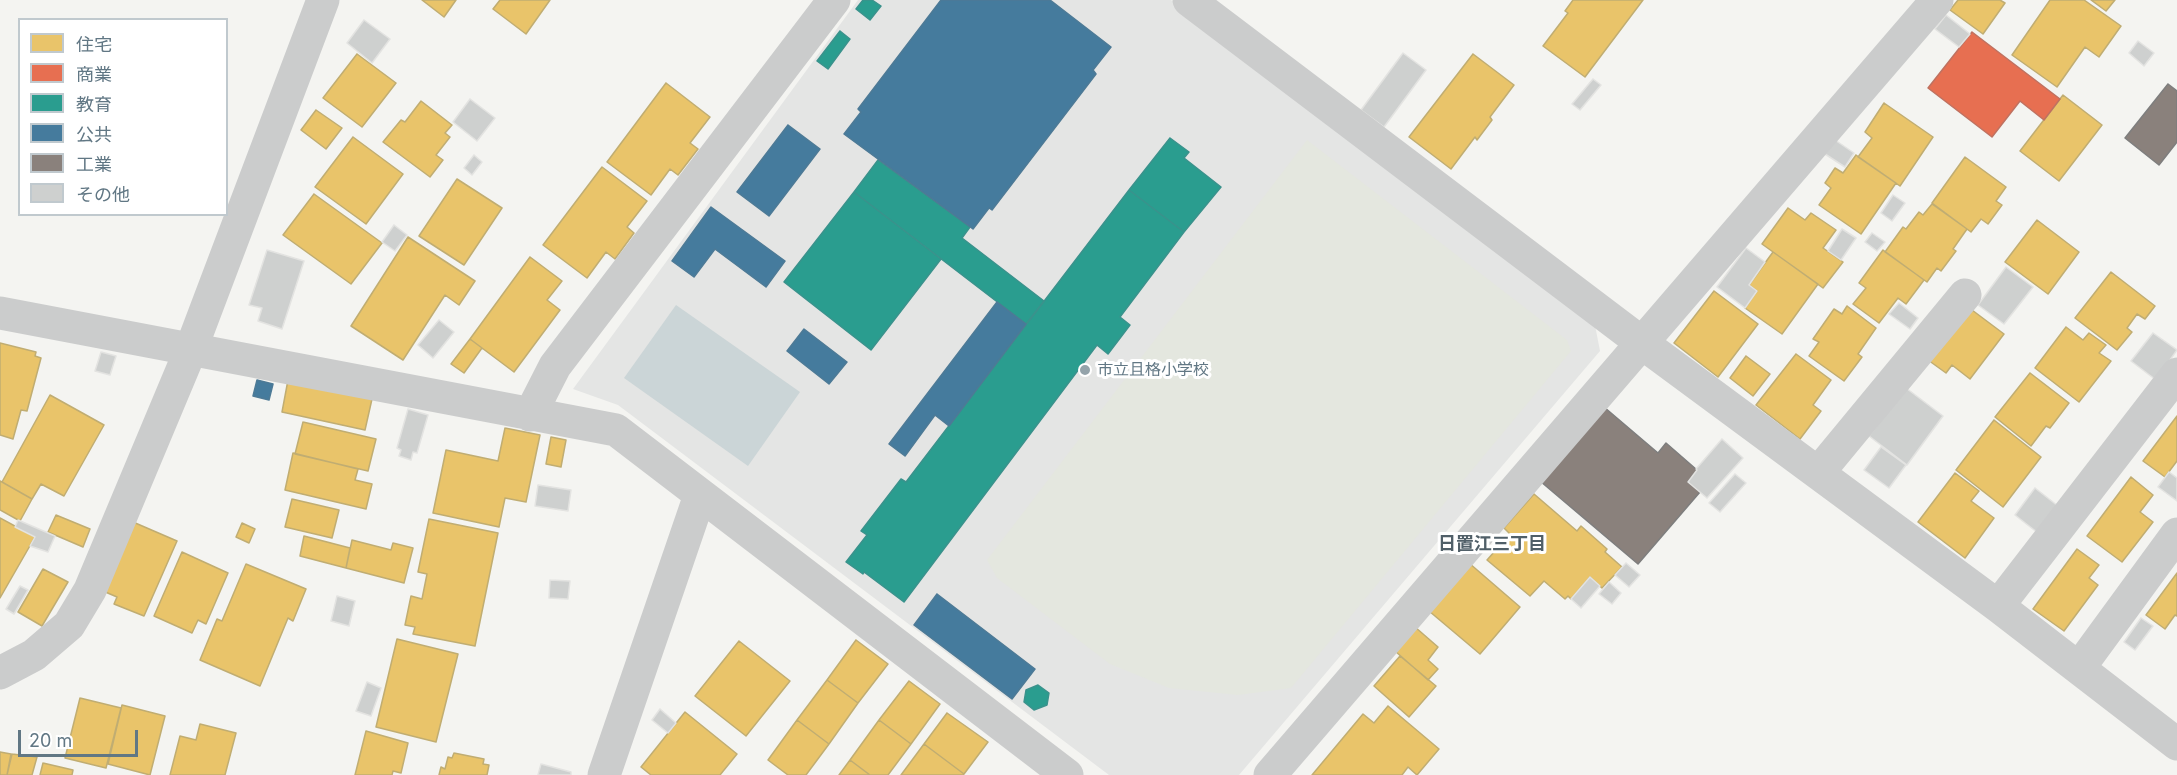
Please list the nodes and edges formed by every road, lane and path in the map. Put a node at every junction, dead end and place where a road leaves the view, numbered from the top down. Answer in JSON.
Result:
{"nodes":[{"id":1,"x":323,"y":0,"type":"edge"},
{"id":2,"x":834,"y":0,"type":"edge"},
{"id":3,"x":1188,"y":0,"type":"edge"},
{"id":4,"x":1937,"y":0,"type":"edge"},
{"id":5,"x":1965,"y":295,"type":"dead end"},
{"id":6,"x":0,"y":313,"type":"edge"},
{"id":7,"x":1642,"y":343,"type":"junction"},
{"id":8,"x":191,"y":349,"type":"junction"},
{"id":9,"x":2177,"y":374,"type":"edge"},
{"id":10,"x":530,"y":415,"type":"junction"},
{"id":11,"x":1818,"y":473,"type":"junction"},
{"id":12,"x":700,"y":495,"type":"junction"},
{"id":13,"x":2177,"y":534,"type":"edge"},
{"id":14,"x":1998,"y":606,"type":"junction"},
{"id":15,"x":2079,"y":668,"type":"junction"},
{"id":16,"x":0,"y":674,"type":"edge"},
{"id":17,"x":2177,"y":744,"type":"edge"},
{"id":18,"x":604,"y":775,"type":"edge"},
{"id":19,"x":1067,"y":775,"type":"edge"},
{"id":20,"x":1270,"y":775,"type":"edge"}],
"edges":[{"from":1,"to":8,"type":"street"},
{"from":2,"to":10,"type":"street"},
{"from":3,"to":7,"type":"street"},
{"from":4,"to":7,"type":"street"},
{"from":5,"to":11,"type":"street"},
{"from":6,"to":8,"type":"street"},
{"from":7,"to":11,"type":"street"},
{"from":7,"to":20,"type":"street"},
{"from":8,"to":10,"type":"street"},
{"from":8,"to":16,"type":"street"},
{"from":9,"to":14,"type":"street"},
{"from":10,"to":12,"type":"street"},
{"from":11,"to":14,"type":"street"},
{"from":12,"to":18,"type":"street"},
{"from":12,"to":19,"type":"street"},
{"from":13,"to":15,"type":"street"},
{"from":14,"to":15,"type":"street"},
{"from":15,"to":17,"type":"street"}]}
